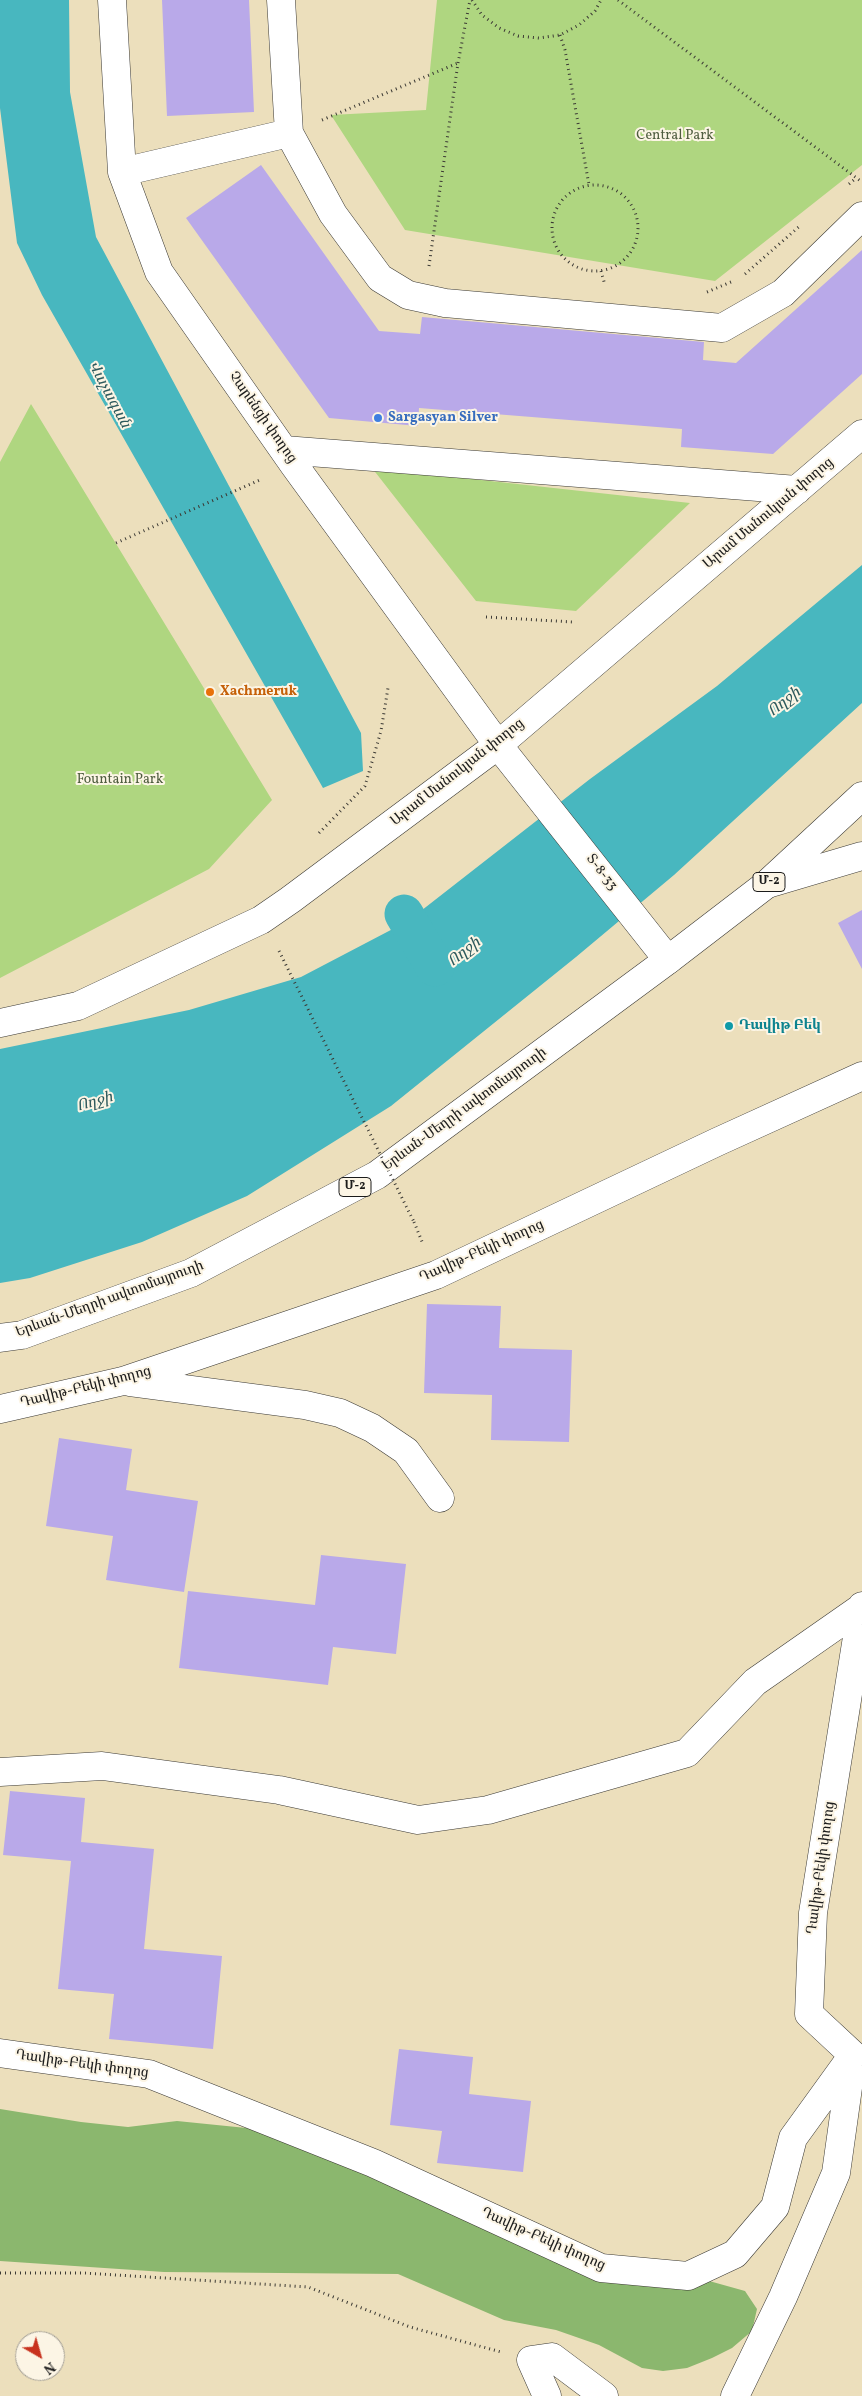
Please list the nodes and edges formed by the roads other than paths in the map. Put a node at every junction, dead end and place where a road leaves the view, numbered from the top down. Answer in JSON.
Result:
{"nodes":[{"id":1,"x":112,"y":0,"type":"edge"},
{"id":2,"x":281,"y":0,"type":"edge"},
{"id":3,"x":289,"y":134,"type":"junction"},
{"id":4,"x":122,"y":172,"type":"junction"},
{"id":5,"x":862,"y":216,"type":"edge"},
{"id":6,"x":862,"y":434,"type":"edge"},
{"id":7,"x":289,"y":457,"type":"junction"},
{"id":8,"x":797,"y":490,"type":"junction"},
{"id":9,"x":498,"y":745,"type":"junction"},
{"id":10,"x":532,"y":787,"type":"joint"},
{"id":11,"x":862,"y":796,"type":"edge"},
{"id":12,"x":862,"y":856,"type":"edge"},
{"id":13,"x":767,"y":884,"type":"junction"},
{"id":14,"x":668,"y":960,"type":"junction"},
{"id":15,"x":0,"y":1023,"type":"edge"},
{"id":16,"x":862,"y":1076,"type":"edge"},
{"id":17,"x":0,"y":1338,"type":"edge"},
{"id":18,"x":123,"y":1381,"type":"junction"},
{"id":19,"x":0,"y":1409,"type":"edge"},
{"id":20,"x":440,"y":1498,"type":"dead end"},
{"id":21,"x":861,"y":1607,"type":"edge"},
{"id":22,"x":0,"y":1772,"type":"edge"},
{"id":23,"x":0,"y":2053,"type":"edge"},
{"id":24,"x":857,"y":2053,"type":"edge"},
{"id":25,"x":547,"y":2396,"type":"edge"},
{"id":26,"x":604,"y":2396,"type":"edge"},
{"id":27,"x":735,"y":2396,"type":"edge"}],
"edges":[{"from":1,"to":4,"type":"main road","name":"Չարենցի փողոց","number":"Տ-8-33"},
{"from":2,"to":3,"type":"main road"},
{"from":3,"to":4,"type":"main road"},
{"from":3,"to":5,"type":"main road"},
{"from":4,"to":7,"type":"main road","name":"Չարենցի փողոց","number":"Տ-8-33"},
{"from":6,"to":8,"type":"main road","name":"Արամ Մանուկյան փողոց"},
{"from":7,"to":8,"type":"main road"},
{"from":7,"to":9,"type":"main road","name":"Չարենցի փողոց","number":"Տ-8-33"},
{"from":8,"to":9,"type":"main road","name":"Արամ Մանուկյան փողոց"},
{"from":9,"to":10,"type":"main road","name":"Չարենցի փողոց","number":"Տ-8-33"},
{"from":9,"to":15,"type":"main road","name":"Արամ Մանուկյան փողոց"},
{"from":10,"to":14,"type":"main road","name":"Տ-8-33","number":"Տ-8-33"},
{"from":11,"to":13,"type":"main road","number":"Մ-2"},
{"from":12,"to":13,"type":"main road"},
{"from":13,"to":14,"type":"main road","number":"Մ-2"},
{"from":14,"to":17,"type":"main road","name":"Երևան-Մեղրի ավտոմայրուղի","number":"Մ-2"},
{"from":16,"to":18,"type":"main road","name":"Դավիթ-Բեկի փողոց"},
{"from":18,"to":19,"type":"main road","name":"Դավիթ-Բեկի փողոց"},
{"from":18,"to":20,"type":"main road"},
{"from":21,"to":22,"type":"main road","name":"Դավիթ-Բեկի փողոց"},
{"from":21,"to":24,"type":"main road","name":"Դավիթ-Բեկի փողոց"},
{"from":23,"to":24,"type":"main road","name":"Դավիթ-Բեկի փողոց"},
{"from":24,"to":27,"type":"main road"},
{"from":25,"to":26,"type":"main road"}]}
